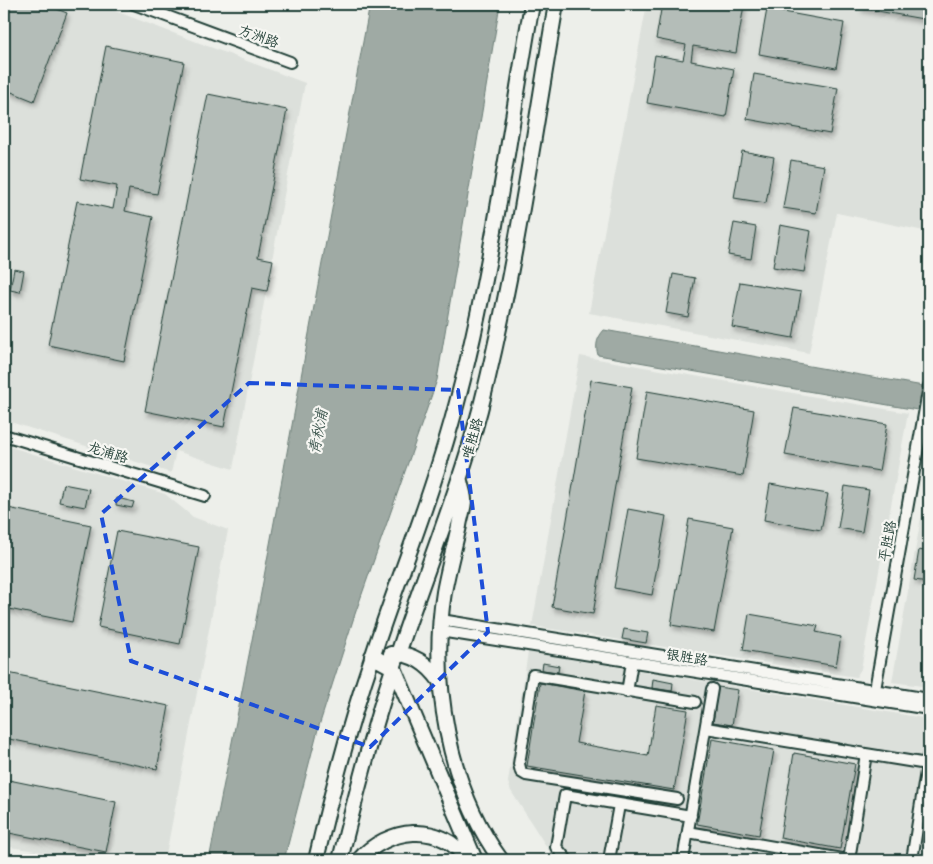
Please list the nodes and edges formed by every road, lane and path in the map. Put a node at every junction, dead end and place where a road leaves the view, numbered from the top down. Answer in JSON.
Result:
{"nodes":[{"id":1,"x":134,"y":4,"type":"edge"},
{"id":2,"x":532,"y":4,"type":"edge"},
{"id":3,"x":556,"y":4,"type":"edge"},
{"id":4,"x":290,"y":62,"type":"dead end"},
{"id":5,"x":929,"y":386,"type":"edge"},
{"id":6,"x":4,"y":435,"type":"edge"},
{"id":7,"x":460,"y":480,"type":"junction"},
{"id":8,"x":205,"y":496,"type":"dead end"},
{"id":9,"x":441,"y":625,"type":"junction"},
{"id":10,"x":398,"y":653,"type":"junction"},
{"id":11,"x":372,"y":656,"type":"junction"},
{"id":12,"x":632,"y":662,"type":"junction"},
{"id":13,"x":394,"y":668,"type":"junction"},
{"id":14,"x":440,"y":681,"type":"junction"},
{"id":15,"x":712,"y":689,"type":"dead end"},
{"id":16,"x":875,"y":690,"type":"junction"},
{"id":17,"x":627,"y":692,"type":"junction"},
{"id":18,"x":929,"y":698,"type":"edge"},
{"id":19,"x":873,"y":701,"type":"junction"},
{"id":20,"x":695,"y":702,"type":"dead end"},
{"id":21,"x":929,"y":709,"type":"edge"},
{"id":22,"x":706,"y":728,"type":"junction"},
{"id":23,"x":929,"y":752,"type":"edge"},
{"id":24,"x":866,"y":754,"type":"junction"},
{"id":25,"x":927,"y":764,"type":"junction"},
{"id":26,"x":677,"y":799,"type":"dead end"},
{"id":27,"x":619,"y":805,"type":"junction"},
{"id":28,"x":691,"y":816,"type":"junction"},
{"id":29,"x":688,"y":832,"type":"junction"},
{"id":30,"x":316,"y":860,"type":"edge"},
{"id":31,"x":340,"y":860,"type":"edge"},
{"id":32,"x":359,"y":860,"type":"edge"},
{"id":33,"x":466,"y":860,"type":"edge"},
{"id":34,"x":475,"y":860,"type":"edge"},
{"id":35,"x":501,"y":860,"type":"edge"},
{"id":36,"x":567,"y":860,"type":"edge"},
{"id":37,"x":609,"y":860,"type":"edge"},
{"id":38,"x":684,"y":860,"type":"edge"},
{"id":39,"x":848,"y":860,"type":"edge"},
{"id":40,"x":912,"y":860,"type":"edge"}],
"edges":[{"from":1,"to":4,"type":"street","name":"方洲路"},
{"from":2,"to":11,"type":"main road","name":"唯胜路"},
{"from":3,"to":7,"type":"main road","name":"唯胜路"},
{"from":5,"to":16,"type":"street","name":"平胜路"},
{"from":6,"to":8,"type":"street","name":"龙浦路"},
{"from":7,"to":9,"type":"main road"},
{"from":7,"to":10,"type":"main road","name":"唯胜路"},
{"from":9,"to":12,"type":"street","name":"银胜路"},
{"from":9,"to":14,"type":"main road"},
{"from":9,"to":16,"type":"street","name":"银胜路"},
{"from":10,"to":11,"type":"main road"},
{"from":10,"to":13,"type":"main road","name":"唯胜路"},
{"from":10,"to":14,"type":"main road"},
{"from":11,"to":13,"type":"main road"},
{"from":11,"to":30,"type":"main road","name":"唯胜路"},
{"from":12,"to":17,"type":"street"},
{"from":12,"to":19,"type":"street","name":"银胜路"},
{"from":13,"to":31,"type":"main road","name":"唯胜路"},
{"from":13,"to":34,"type":"main road"},
{"from":14,"to":35,"type":"main road"},
{"from":15,"to":22,"type":"street"},
{"from":16,"to":18,"type":"street","name":"银胜路"},
{"from":16,"to":19,"type":"street","name":"平胜路"},
{"from":17,"to":20,"type":"street"},
{"from":17,"to":26,"type":"street"},
{"from":19,"to":21,"type":"street","name":"银胜路"},
{"from":22,"to":24,"type":"street"},
{"from":22,"to":28,"type":"street"},
{"from":23,"to":25,"type":"street"},
{"from":24,"to":25,"type":"street"},
{"from":24,"to":39,"type":"street"},
{"from":25,"to":40,"type":"street"},
{"from":27,"to":28,"type":"street"},
{"from":27,"to":36,"type":"street"},
{"from":27,"to":37,"type":"street"},
{"from":28,"to":29,"type":"street"},
{"from":29,"to":38,"type":"street"},
{"from":29,"to":39,"type":"street"},
{"from":32,"to":33,"type":"main road"}]}
